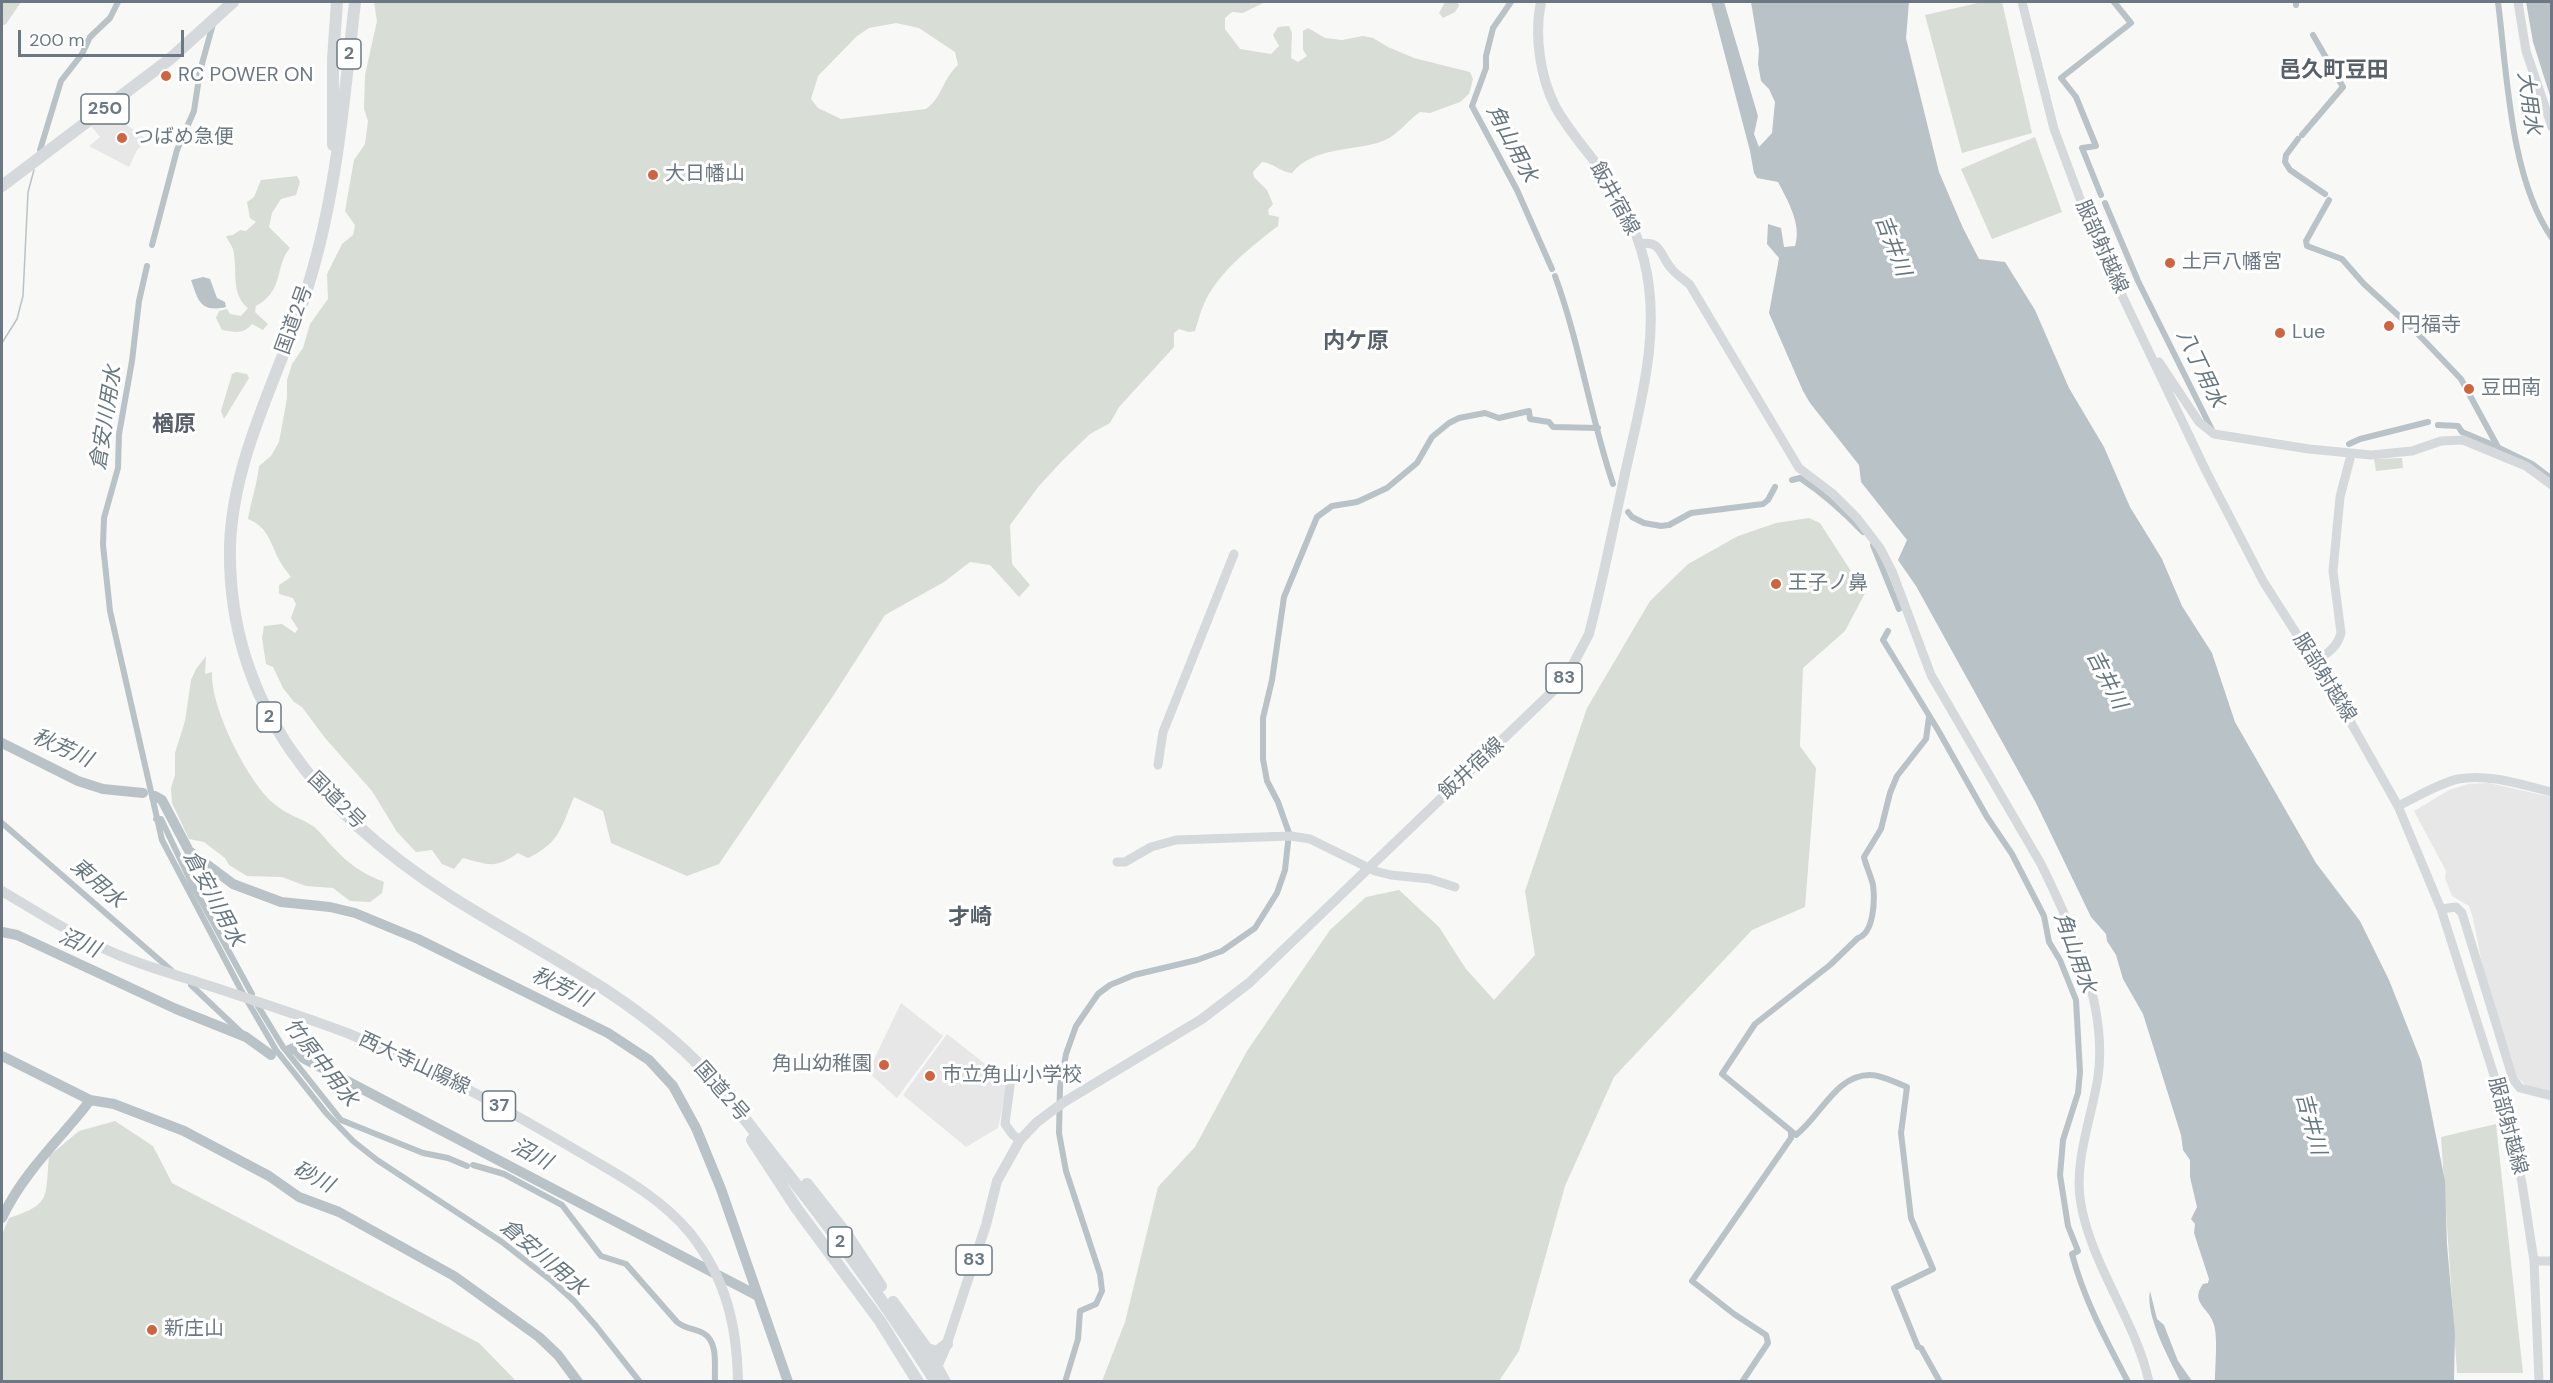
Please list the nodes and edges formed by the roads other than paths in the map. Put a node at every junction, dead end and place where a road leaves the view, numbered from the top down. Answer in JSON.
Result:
{"nodes":[{"id":1,"x":337,"y":2,"type":"edge"},
{"id":2,"x":355,"y":2,"type":"edge"},
{"id":3,"x":363,"y":2,"type":"edge"},
{"id":4,"x":1541,"y":2,"type":"edge"},
{"id":5,"x":2022,"y":2,"type":"edge"},
{"id":6,"x":2518,"y":2,"type":"edge"},
{"id":7,"x":231,"y":4,"type":"edge"},
{"id":8,"x":344,"y":106,"type":"junction"},
{"id":9,"x":2552,"y":127,"type":"edge"},
{"id":10,"x":2,"y":186,"type":"edge"},
{"id":11,"x":331,"y":197,"type":"junction"},
{"id":12,"x":1639,"y":244,"type":"junction"},
{"id":13,"x":2146,"y":346,"type":"junction"},
{"id":14,"x":2350,"y":455,"type":"junction"},
{"id":15,"x":2552,"y":485,"type":"edge"},
{"id":16,"x":1234,"y":554,"type":"dead end"},
{"id":17,"x":2314,"y":661,"type":"junction"},
{"id":18,"x":1158,"y":765,"type":"dead end"},
{"id":19,"x":2552,"y":792,"type":"edge"},
{"id":20,"x":2398,"y":806,"type":"junction"},
{"id":21,"x":1117,"y":862,"type":"dead end"},
{"id":22,"x":1367,"y":868,"type":"junction"},
{"id":23,"x":1455,"y":887,"type":"dead end"},
{"id":24,"x":2,"y":891,"type":"edge"},
{"id":25,"x":2441,"y":909,"type":"junction"},
{"id":26,"x":1016,"y":1069,"type":"dead end"},
{"id":27,"x":2552,"y":1096,"type":"edge"},
{"id":28,"x":732,"y":1105,"type":"junction"},
{"id":29,"x":1020,"y":1140,"type":"junction"},
{"id":30,"x":2534,"y":1261,"type":"junction"},
{"id":31,"x":2552,"y":1261,"type":"edge"},
{"id":32,"x":947,"y":1344,"type":"junction"},
{"id":33,"x":927,"y":1349,"type":"junction"},
{"id":34,"x":938,"y":1368,"type":"junction"},
{"id":35,"x":738,"y":1382,"type":"edge"},
{"id":36,"x":918,"y":1382,"type":"edge"},
{"id":37,"x":929,"y":1382,"type":"edge"},
{"id":38,"x":936,"y":1382,"type":"edge"},
{"id":39,"x":945,"y":1382,"type":"edge"},
{"id":40,"x":2149,"y":1382,"type":"edge"},
{"id":41,"x":2539,"y":1382,"type":"edge"}],
"edges":[{"from":1,"to":11,"type":"highway"},
{"from":2,"to":8,"type":"highway","name":"国道2号","number":"2"},
{"from":3,"to":8,"type":"highway"},
{"from":4,"to":12,"type":"main road","name":"飯井宿線","number":"83"},
{"from":5,"to":13,"type":"street","name":"服部射越線"},
{"from":6,"to":9,"type":"street"},
{"from":7,"to":10,"type":"highway","number":"250"},
{"from":8,"to":11,"type":"highway","name":"国道2号","number":"2"},
{"from":11,"to":28,"type":"highway","name":"国道2号","number":"2"},
{"from":12,"to":22,"type":"main road","name":"飯井宿線","number":"83"},
{"from":12,"to":40,"type":"street"},
{"from":13,"to":14,"type":"street"},
{"from":13,"to":17,"type":"street","name":"服部射越線"},
{"from":14,"to":15,"type":"street"},
{"from":14,"to":17,"type":"street"},
{"from":16,"to":18,"type":"street"},
{"from":17,"to":20,"type":"street","name":"服部射越線"},
{"from":19,"to":20,"type":"street"},
{"from":20,"to":25,"type":"street","name":"服部射越線"},
{"from":21,"to":22,"type":"street"},
{"from":22,"to":23,"type":"street"},
{"from":22,"to":29,"type":"main road","name":"飯井宿線","number":"83"},
{"from":24,"to":35,"type":"main road","name":"西大寺山陽線","number":"37"},
{"from":25,"to":27,"type":"street"},
{"from":25,"to":30,"type":"street","name":"服部射越線"},
{"from":26,"to":29,"type":"street"},
{"from":28,"to":33,"type":"highway"},
{"from":28,"to":36,"type":"highway"},
{"from":28,"to":38,"type":"highway","name":"国道2号","number":"2"},
{"from":29,"to":32,"type":"main road","name":"飯井宿線","number":"83"},
{"from":30,"to":31,"type":"street"},
{"from":30,"to":41,"type":"street","name":"服部射越線"},
{"from":32,"to":33,"type":"highway"},
{"from":32,"to":34,"type":"main road","name":"飯井宿線","number":"83"},
{"from":33,"to":34,"type":"highway"},
{"from":34,"to":37,"type":"main road","name":"飯井宿線","number":"83"},
{"from":34,"to":39,"type":"highway"}]}
